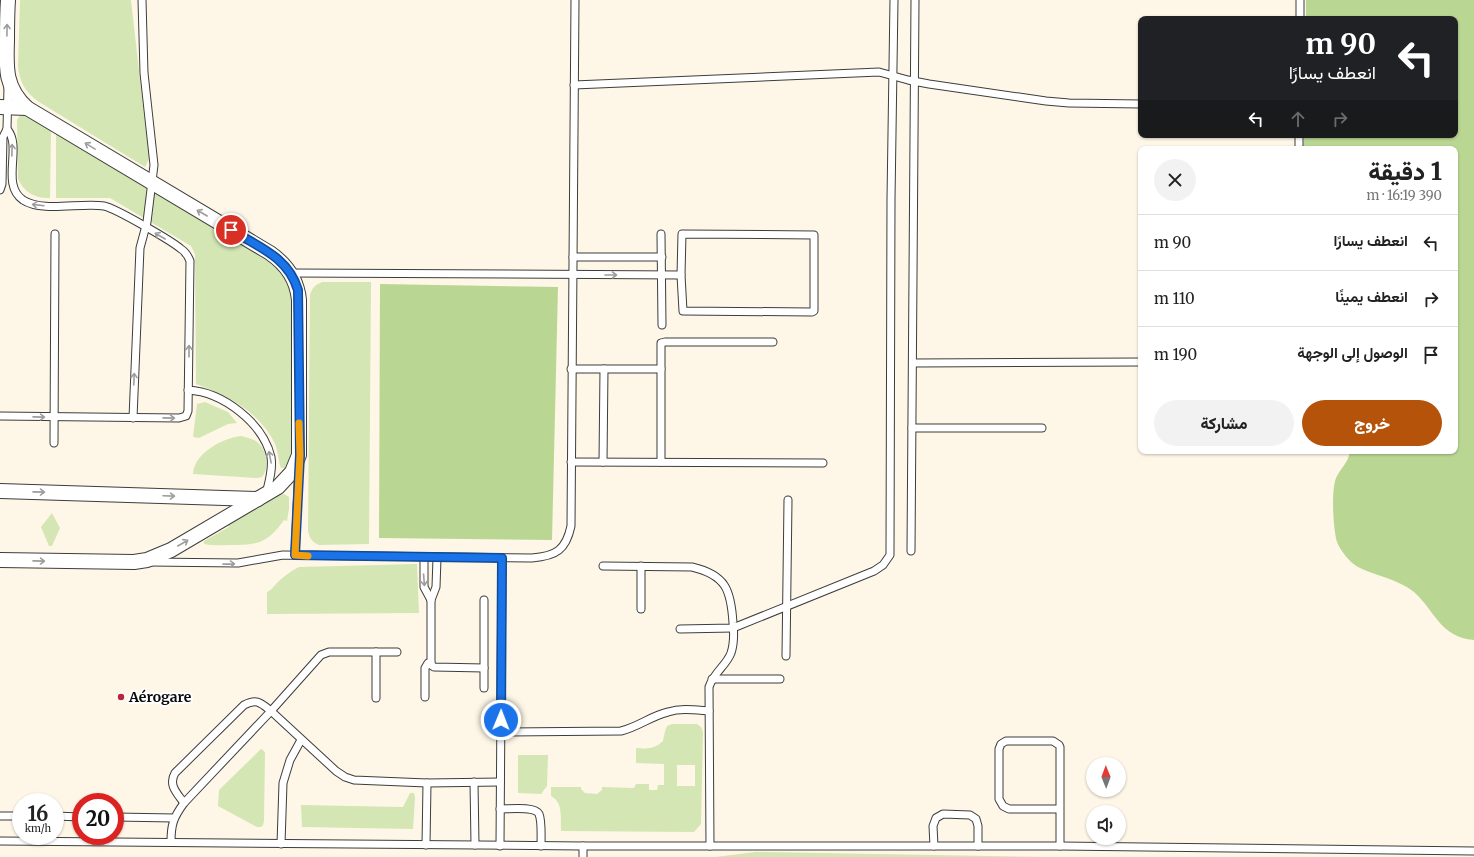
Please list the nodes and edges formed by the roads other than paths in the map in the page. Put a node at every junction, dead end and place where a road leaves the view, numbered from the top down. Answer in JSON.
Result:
{"nodes":[{"id":1,"x":8,"y":0,"type":"edge"},
{"id":2,"x":142,"y":0,"type":"edge"},
{"id":3,"x":575,"y":0,"type":"edge"},
{"id":4,"x":894,"y":0,"type":"edge"},
{"id":5,"x":915,"y":0,"type":"edge"},
{"id":6,"x":1300,"y":0,"type":"edge"},
{"id":7,"x":1300,"y":16,"type":"edge"},
{"id":8,"x":892,"y":75,"type":"junction"},
{"id":9,"x":8,"y":79,"type":"junction"},
{"id":10,"x":915,"y":82,"type":"junction"},
{"id":11,"x":574,"y":85,"type":"junction"},
{"id":12,"x":1138,"y":104,"type":"edge"},
{"id":13,"x":27,"y":108,"type":"junction"},
{"id":14,"x":3,"y":114,"type":"edge"},
{"id":15,"x":6,"y":129,"type":"junction"},
{"id":16,"x":152,"y":184,"type":"junction"},
{"id":17,"x":0,"y":190,"type":"edge"},
{"id":18,"x":144,"y":231,"type":"junction"},
{"id":19,"x":55,"y":234,"type":"dead end"},
{"id":20,"x":661,"y":234,"type":"dead end"},
{"id":21,"x":573,"y":257,"type":"junction"},
{"id":22,"x":662,"y":257,"type":"junction"},
{"id":23,"x":291,"y":273,"type":"junction"},
{"id":24,"x":572,"y":275,"type":"junction"},
{"id":25,"x":662,"y":275,"type":"junction"},
{"id":26,"x":681,"y":275,"type":"junction"},
{"id":27,"x":662,"y":326,"type":"dead end"},
{"id":28,"x":773,"y":342,"type":"dead end"},
{"id":29,"x":1138,"y":362,"type":"edge"},
{"id":30,"x":913,"y":363,"type":"junction"},
{"id":31,"x":661,"y":368,"type":"junction"},
{"id":32,"x":571,"y":369,"type":"junction"},
{"id":33,"x":604,"y":369,"type":"junction"},
{"id":34,"x":188,"y":390,"type":"junction"},
{"id":35,"x":0,"y":416,"type":"edge"},
{"id":36,"x":54,"y":417,"type":"junction"},
{"id":37,"x":133,"y":418,"type":"junction"},
{"id":38,"x":912,"y":428,"type":"junction"},
{"id":39,"x":1042,"y":428,"type":"dead end"},
{"id":40,"x":54,"y":442,"type":"dead end"},
{"id":41,"x":300,"y":455,"type":"junction"},
{"id":42,"x":571,"y":462,"type":"junction"},
{"id":43,"x":604,"y":462,"type":"junction"},
{"id":44,"x":661,"y":462,"type":"junction"},
{"id":45,"x":823,"y":463,"type":"dead end"},
{"id":46,"x":0,"y":492,"type":"edge"},
{"id":47,"x":262,"y":497,"type":"junction"},
{"id":48,"x":788,"y":500,"type":"dead end"},
{"id":49,"x":911,"y":551,"type":"dead end"},
{"id":50,"x":295,"y":555,"type":"junction"},
{"id":51,"x":424,"y":558,"type":"junction"},
{"id":52,"x":437,"y":558,"type":"junction"},
{"id":53,"x":502,"y":558,"type":"junction"},
{"id":54,"x":0,"y":560,"type":"edge"},
{"id":55,"x":134,"y":562,"type":"junction"},
{"id":56,"x":603,"y":566,"type":"dead end"},
{"id":57,"x":641,"y":566,"type":"junction"},
{"id":58,"x":431,"y":600,"type":"junction"},
{"id":59,"x":484,"y":600,"type":"dead end"},
{"id":60,"x":787,"y":606,"type":"junction"},
{"id":61,"x":641,"y":609,"type":"dead end"},
{"id":62,"x":733,"y":628,"type":"junction"},
{"id":63,"x":680,"y":629,"type":"dead end"},
{"id":64,"x":376,"y":652,"type":"junction"},
{"id":65,"x":397,"y":652,"type":"dead end"},
{"id":66,"x":786,"y":656,"type":"dead end"},
{"id":67,"x":431,"y":662,"type":"junction"},
{"id":68,"x":484,"y":668,"type":"junction"},
{"id":69,"x":712,"y":679,"type":"junction"},
{"id":70,"x":780,"y":679,"type":"dead end"},
{"id":71,"x":484,"y":688,"type":"dead end"},
{"id":72,"x":425,"y":697,"type":"dead end"},
{"id":73,"x":376,"y":698,"type":"dead end"},
{"id":74,"x":271,"y":711,"type":"junction"},
{"id":75,"x":709,"y":711,"type":"junction"},
{"id":76,"x":501,"y":732,"type":"junction"},
{"id":77,"x":301,"y":740,"type":"junction"},
{"id":78,"x":474,"y":782,"type":"junction"},
{"id":79,"x":500,"y":782,"type":"junction"},
{"id":80,"x":427,"y":783,"type":"junction"},
{"id":81,"x":184,"y":803,"type":"junction"},
{"id":82,"x":500,"y":809,"type":"junction"},
{"id":83,"x":1060,"y":809,"type":"junction"},
{"id":84,"x":0,"y":816,"type":"edge"},
{"id":85,"x":12,"y":816,"type":"edge"},
{"id":86,"x":124,"y":817,"type":"edge"},
{"id":87,"x":174,"y":818,"type":"junction"},
{"id":88,"x":0,"y":841,"type":"edge"},
{"id":89,"x":171,"y":842,"type":"junction"},
{"id":90,"x":281,"y":844,"type":"junction"},
{"id":91,"x":426,"y":845,"type":"junction"},
{"id":92,"x":475,"y":845,"type":"junction"},
{"id":93,"x":500,"y":846,"type":"junction"},
{"id":94,"x":541,"y":846,"type":"junction"},
{"id":95,"x":583,"y":846,"type":"junction"},
{"id":96,"x":710,"y":846,"type":"junction"},
{"id":97,"x":934,"y":846,"type":"junction"},
{"id":98,"x":978,"y":846,"type":"junction"},
{"id":99,"x":1060,"y":846,"type":"junction"},
{"id":100,"x":1474,"y":851,"type":"edge"},
{"id":101,"x":583,"y":857,"type":"edge"}],
"edges":[{"from":9,"to":1,"type":"street","one_way":true},
{"from":2,"to":16,"type":"lane"},
{"from":3,"to":11,"type":"lane"},
{"from":4,"to":8,"type":"lane"},
{"from":5,"to":10,"type":"lane"},
{"from":6,"to":7,"type":"lane"},
{"from":8,"to":10,"type":"lane"},
{"from":8,"to":11,"type":"lane"},
{"from":8,"to":60,"type":"lane"},
{"from":9,"to":13,"type":"street"},
{"from":9,"to":14,"type":"lane"},
{"from":10,"to":12,"type":"lane"},
{"from":10,"to":30,"type":"lane"},
{"from":11,"to":21,"type":"lane"},
{"from":13,"to":14,"type":"street"},
{"from":16,"to":13,"type":"street","one_way":true},
{"from":14,"to":15,"type":"lane"},
{"from":15,"to":17,"type":"lane"},
{"from":18,"to":15,"type":"lane","one_way":true},
{"from":16,"to":18,"type":"lane"},
{"from":23,"to":16,"type":"street","one_way":true},
{"from":34,"to":18,"type":"lane","one_way":true},
{"from":37,"to":18,"type":"lane","one_way":true},
{"from":19,"to":36,"type":"lane"},
{"from":20,"to":22,"type":"lane"},
{"from":21,"to":22,"type":"lane"},
{"from":21,"to":24,"type":"lane"},
{"from":22,"to":25,"type":"lane"},
{"from":23,"to":24,"type":"lane"},
{"from":23,"to":41,"type":"street"},
{"from":24,"to":25,"type":"lane","one_way":true},
{"from":24,"to":32,"type":"lane"},
{"from":25,"to":26,"type":"lane"},
{"from":25,"to":27,"type":"lane"},
{"from":26,"to":26,"type":"lane"},
{"from":28,"to":31,"type":"lane"},
{"from":29,"to":30,"type":"lane"},
{"from":30,"to":38,"type":"lane"},
{"from":31,"to":33,"type":"lane"},
{"from":31,"to":44,"type":"lane"},
{"from":32,"to":33,"type":"lane"},
{"from":32,"to":42,"type":"lane"},
{"from":33,"to":43,"type":"lane"},
{"from":37,"to":34,"type":"lane","one_way":true},
{"from":47,"to":34,"type":"lane","one_way":true},
{"from":35,"to":36,"type":"lane","one_way":true},
{"from":36,"to":37,"type":"lane"},
{"from":36,"to":40,"type":"lane"},
{"from":38,"to":39,"type":"lane"},
{"from":38,"to":49,"type":"lane"},
{"from":41,"to":47,"type":"street"},
{"from":41,"to":50,"type":"lane"},
{"from":42,"to":43,"type":"lane"},
{"from":42,"to":53,"type":"lane"},
{"from":43,"to":44,"type":"lane"},
{"from":44,"to":45,"type":"lane"},
{"from":46,"to":47,"type":"street","one_way":true},
{"from":55,"to":47,"type":"street","one_way":true},
{"from":48,"to":60,"type":"lane"},
{"from":50,"to":51,"type":"lane"},
{"from":55,"to":50,"type":"lane","one_way":true},
{"from":51,"to":52,"type":"lane"},
{"from":51,"to":58,"type":"lane","one_way":true},
{"from":52,"to":53,"type":"lane"},
{"from":52,"to":58,"type":"lane"},
{"from":53,"to":76,"type":"lane"},
{"from":54,"to":55,"type":"street","one_way":true},
{"from":56,"to":57,"type":"lane"},
{"from":57,"to":61,"type":"lane"},
{"from":57,"to":62,"type":"lane"},
{"from":58,"to":67,"type":"lane"},
{"from":59,"to":68,"type":"lane"},
{"from":60,"to":62,"type":"lane"},
{"from":60,"to":66,"type":"lane"},
{"from":62,"to":63,"type":"lane"},
{"from":62,"to":69,"type":"lane"},
{"from":64,"to":65,"type":"lane"},
{"from":64,"to":73,"type":"lane"},
{"from":64,"to":74,"type":"lane"},
{"from":67,"to":68,"type":"lane"},
{"from":67,"to":72,"type":"lane"},
{"from":68,"to":71,"type":"lane"},
{"from":69,"to":70,"type":"lane"},
{"from":69,"to":75,"type":"lane"},
{"from":74,"to":77,"type":"lane"},
{"from":74,"to":81,"type":"lane"},
{"from":74,"to":81,"type":"lane"},
{"from":75,"to":76,"type":"lane"},
{"from":75,"to":96,"type":"lane"},
{"from":76,"to":79,"type":"lane"},
{"from":77,"to":80,"type":"lane"},
{"from":77,"to":90,"type":"lane"},
{"from":78,"to":79,"type":"lane"},
{"from":78,"to":80,"type":"lane"},
{"from":78,"to":92,"type":"lane"},
{"from":79,"to":82,"type":"lane"},
{"from":80,"to":91,"type":"lane"},
{"from":81,"to":87,"type":"lane"},
{"from":82,"to":93,"type":"lane"},
{"from":82,"to":94,"type":"lane"},
{"from":83,"to":83,"type":"lane"},
{"from":83,"to":99,"type":"lane"},
{"from":84,"to":85,"type":"lane"},
{"from":86,"to":87,"type":"lane"},
{"from":87,"to":89,"type":"lane"},
{"from":88,"to":89,"type":"lane"},
{"from":89,"to":90,"type":"lane"},
{"from":90,"to":91,"type":"lane"},
{"from":91,"to":92,"type":"lane"},
{"from":92,"to":93,"type":"lane"},
{"from":93,"to":94,"type":"lane"},
{"from":94,"to":95,"type":"lane"},
{"from":95,"to":96,"type":"lane"},
{"from":95,"to":101,"type":"lane"},
{"from":96,"to":97,"type":"lane"},
{"from":97,"to":98,"type":"lane"},
{"from":97,"to":98,"type":"lane"},
{"from":98,"to":99,"type":"lane"},
{"from":99,"to":100,"type":"lane"}]}
